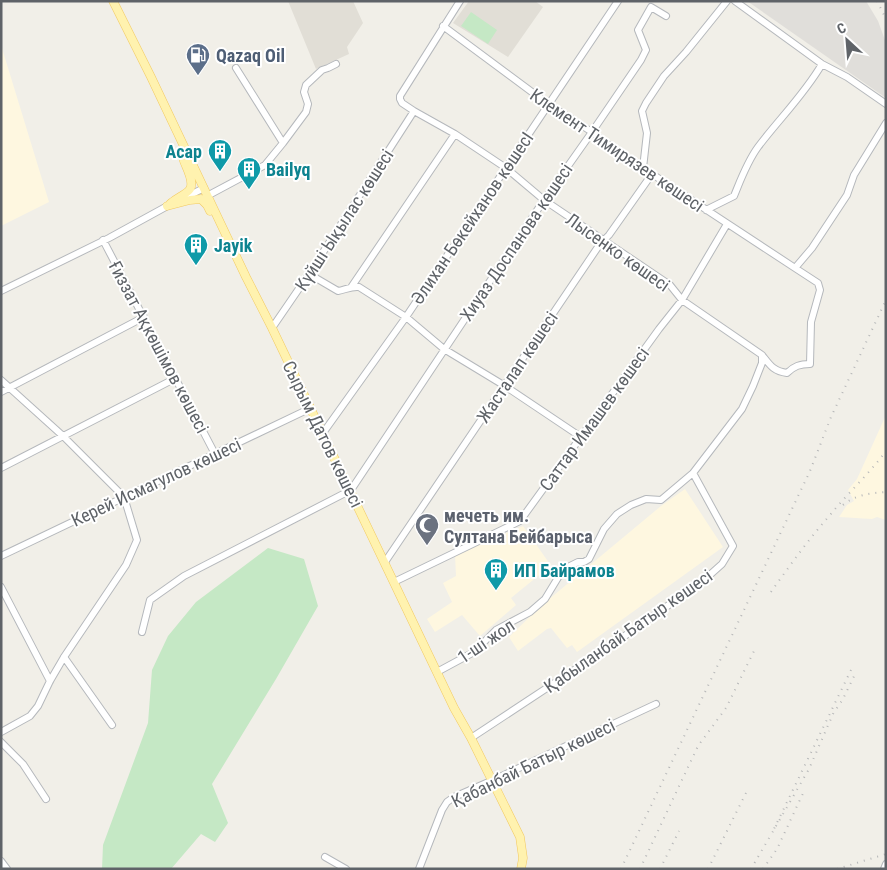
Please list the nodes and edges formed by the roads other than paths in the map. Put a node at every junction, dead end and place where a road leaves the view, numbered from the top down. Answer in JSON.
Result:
{"nodes":[{"id":1,"x":113,"y":1,"type":"edge"},
{"id":2,"x":460,"y":1,"type":"edge"},
{"id":3,"x":618,"y":1,"type":"edge"},
{"id":4,"x":727,"y":1,"type":"edge"},
{"id":5,"x":735,"y":1,"type":"edge"},
{"id":6,"x":666,"y":16,"type":"dead end"},
{"id":7,"x":444,"y":26,"type":"junction"},
{"id":8,"x":336,"y":64,"type":"dead end"},
{"id":9,"x":822,"y":64,"type":"junction"},
{"id":10,"x":236,"y":68,"type":"dead end"},
{"id":11,"x":885,"y":103,"type":"edge"},
{"id":12,"x":548,"y":104,"type":"junction"},
{"id":13,"x":414,"y":112,"type":"junction"},
{"id":14,"x":886,"y":123,"type":"edge"},
{"id":15,"x":592,"y":132,"type":"junction"},
{"id":16,"x":454,"y":134,"type":"junction"},
{"id":17,"x":283,"y":144,"type":"junction"},
{"id":18,"x":186,"y":152,"type":"junction"},
{"id":19,"x":506,"y":168,"type":"junction"},
{"id":20,"x":643,"y":168,"type":"junction"},
{"id":21,"x":652,"y":174,"type":"junction"},
{"id":22,"x":206,"y":192,"type":"junction"},
{"id":23,"x":544,"y":200,"type":"junction"},
{"id":24,"x":166,"y":206,"type":"junction"},
{"id":25,"x":706,"y":210,"type":"junction"},
{"id":26,"x":727,"y":224,"type":"junction"},
{"id":27,"x":223,"y":227,"type":"junction"},
{"id":28,"x":103,"y":240,"type":"junction"},
{"id":29,"x":604,"y":240,"type":"junction"},
{"id":30,"x":795,"y":268,"type":"junction"},
{"id":31,"x":309,"y":274,"type":"junction"},
{"id":32,"x":352,"y":286,"type":"junction"},
{"id":33,"x":1,"y":291,"type":"edge"},
{"id":34,"x":682,"y":300,"type":"junction"},
{"id":35,"x":144,"y":317,"type":"junction"},
{"id":36,"x":406,"y":317,"type":"junction"},
{"id":37,"x":272,"y":328,"type":"junction"},
{"id":38,"x":444,"y":348,"type":"junction"},
{"id":39,"x":762,"y":355,"type":"junction"},
{"id":40,"x":176,"y":378,"type":"junction"},
{"id":41,"x":1,"y":380,"type":"edge"},
{"id":42,"x":505,"y":386,"type":"junction"},
{"id":43,"x":9,"y":388,"type":"junction"},
{"id":44,"x":1,"y":392,"type":"edge"},
{"id":45,"x":311,"y":408,"type":"junction"},
{"id":46,"x":323,"y":433,"type":"junction"},
{"id":47,"x":63,"y":436,"type":"junction"},
{"id":48,"x":581,"y":437,"type":"junction"},
{"id":49,"x":215,"y":454,"type":"junction"},
{"id":50,"x":1,"y":468,"type":"edge"},
{"id":51,"x":693,"y":472,"type":"junction"},
{"id":52,"x":351,"y":490,"type":"junction"},
{"id":53,"x":124,"y":497,"type":"junction"},
{"id":54,"x":1,"y":556,"type":"edge"},
{"id":55,"x":385,"y":562,"type":"junction"},
{"id":56,"x":394,"y":582,"type":"junction"},
{"id":57,"x":1,"y":587,"type":"edge"},
{"id":58,"x":142,"y":632,"type":"dead end"},
{"id":59,"x":64,"y":657,"type":"junction"},
{"id":60,"x":437,"y":672,"type":"junction"},
{"id":61,"x":50,"y":681,"type":"junction"},
{"id":62,"x":656,"y":704,"type":"dead end"},
{"id":63,"x":112,"y":725,"type":"dead end"},
{"id":64,"x":1,"y":732,"type":"edge"},
{"id":65,"x":471,"y":738,"type":"junction"},
{"id":66,"x":1,"y":742,"type":"edge"},
{"id":67,"x":491,"y":781,"type":"junction"},
{"id":68,"x":46,"y":799,"type":"dead end"},
{"id":69,"x":325,"y":857,"type":"dead end"},
{"id":70,"x":1,"y":861,"type":"edge"},
{"id":71,"x":886,"y":864,"type":"edge"},
{"id":72,"x":6,"y":869,"type":"edge"},
{"id":73,"x":346,"y":869,"type":"edge"},
{"id":74,"x":419,"y":869,"type":"edge"},
{"id":75,"x":521,"y":869,"type":"edge"},
{"id":76,"x":884,"y":869,"type":"edge"}],
"edges":[{"from":1,"to":18,"type":"main road","name":"Сырым Датов көшесі"},
{"from":2,"to":7,"type":"street"},
{"from":3,"to":12,"type":"street","name":"Әлихан Бөкейханов көшесI"},
{"from":4,"to":20,"type":"street"},
{"from":5,"to":9,"type":"street"},
{"from":6,"to":15,"type":"street","name":"Хиуаз Доспанова көшесі"},
{"from":7,"to":12,"type":"street","name":"Клемент Тимирязев көшесі"},
{"from":7,"to":13,"type":"street","name":"Лысенко көшесі"},
{"from":8,"to":17,"type":"street"},
{"from":9,"to":11,"type":"street"},
{"from":9,"to":25,"type":"street"},
{"from":10,"to":17,"type":"street"},
{"from":12,"to":15,"type":"street","name":"Клемент Тимирязев көшесі"},
{"from":12,"to":19,"type":"street","name":"Әлихан Бөкейханов көшесI"},
{"from":13,"to":16,"type":"street","name":"Лысенко көшесі"},
{"from":13,"to":31,"type":"street","name":"Күйші Ықылас көшесі"},
{"from":14,"to":30,"type":"street"},
{"from":15,"to":20,"type":"street","name":"Клемент Тимирязев көшесі"},
{"from":15,"to":23,"type":"street","name":"Хиуаз Доспанова көшесі"},
{"from":16,"to":19,"type":"street","name":"Лысенко көшесі"},
{"from":16,"to":32,"type":"street"},
{"from":17,"to":22,"type":"street"},
{"from":18,"to":22,"type":"main road","name":"Сырым Датов көшесі"},
{"from":18,"to":24,"type":"main road"},
{"from":19,"to":23,"type":"street","name":"Лысенко көшесі"},
{"from":19,"to":36,"type":"street","name":"Әлихан Бөкейханов көшесI"},
{"from":20,"to":21,"type":"street","name":"Клемент Тимирязев көшесі"},
{"from":21,"to":25,"type":"street","name":"Клемент Тимирязев көшесі"},
{"from":21,"to":29,"type":"street","name":"Жасталап көшесі"},
{"from":22,"to":24,"type":"street"},
{"from":22,"to":27,"type":"main road","name":"Сырым Датов көшесі"},
{"from":23,"to":29,"type":"street","name":"Лысенко көшесі"},
{"from":23,"to":38,"type":"street","name":"Хиуаз Доспанова көшесі"},
{"from":24,"to":27,"type":"main road"},
{"from":24,"to":28,"type":"street"},
{"from":25,"to":26,"type":"street","name":"Клемент Тимирязев көшесі"},
{"from":26,"to":30,"type":"street","name":"Клемент Тимирязев көшесі"},
{"from":26,"to":34,"type":"street","name":"Саттар Имашев көшесі"},
{"from":27,"to":37,"type":"main road","name":"Сырым Датов көшесі"},
{"from":28,"to":33,"type":"street"},
{"from":28,"to":35,"type":"street","name":"Ғиззат Ақкөшімов көшесi"},
{"from":29,"to":34,"type":"street","name":"Лысенко көшесі"},
{"from":29,"to":42,"type":"street","name":"Жасталап көшесі"},
{"from":30,"to":39,"type":"street"},
{"from":31,"to":32,"type":"street"},
{"from":31,"to":37,"type":"street","name":"Күйші Ықылас көшесі"},
{"from":32,"to":36,"type":"street"},
{"from":34,"to":39,"type":"street","name":"Лысенко көшесі"},
{"from":34,"to":48,"type":"street","name":"Саттар Имашев көшесі"},
{"from":35,"to":40,"type":"street","name":"Ғиззат Ақкөшімов көшесi"},
{"from":35,"to":43,"type":"street"},
{"from":36,"to":38,"type":"street"},
{"from":36,"to":46,"type":"street","name":"Әлихан Бөкейханов көшесI"},
{"from":37,"to":45,"type":"main road","name":"Сырым Датов көшесі"},
{"from":38,"to":42,"type":"street"},
{"from":38,"to":52,"type":"street","name":"Хиуаз Доспанова көшесі"},
{"from":39,"to":51,"type":"street"},
{"from":40,"to":47,"type":"street"},
{"from":40,"to":49,"type":"street","name":"Ғиззат Ақкөшімов көшесi"},
{"from":41,"to":43,"type":"street"},
{"from":42,"to":48,"type":"street"},
{"from":42,"to":55,"type":"street","name":"Жасталап көшесі"},
{"from":43,"to":44,"type":"street"},
{"from":43,"to":47,"type":"street"},
{"from":45,"to":46,"type":"main road","name":"Сырым Датов көшесі"},
{"from":45,"to":49,"type":"street","name":"Керей Исмагулов көшесі"},
{"from":46,"to":52,"type":"main road","name":"Сырым Датов көшесі"},
{"from":47,"to":50,"type":"street"},
{"from":47,"to":53,"type":"street"},
{"from":48,"to":56,"type":"street","name":"Саттар Имашев көшесі"},
{"from":49,"to":53,"type":"street","name":"Керей Исмагулов көшесі"},
{"from":51,"to":60,"type":"street","name":"1-ші жол"},
{"from":51,"to":65,"type":"street","name":"Қабыланбай Батыр көшесі"},
{"from":52,"to":55,"type":"main road","name":"Сырым Датов көшесі"},
{"from":52,"to":58,"type":"street"},
{"from":53,"to":54,"type":"street","name":"Керей Исмагулов көшесі"},
{"from":53,"to":59,"type":"street"},
{"from":55,"to":56,"type":"main road","name":"Сырым Датов көшесі"},
{"from":56,"to":60,"type":"main road","name":"Сырым Датов көшесі"},
{"from":57,"to":61,"type":"street"},
{"from":59,"to":61,"type":"street"},
{"from":59,"to":63,"type":"street"},
{"from":60,"to":65,"type":"main road","name":"Сырым Датов көшесі"},
{"from":61,"to":64,"type":"street"},
{"from":62,"to":67,"type":"street","name":"Қабанбай Батыр көшесі"},
{"from":65,"to":67,"type":"main road","name":"Сырым Датов көшесі"},
{"from":66,"to":68,"type":"street"},
{"from":67,"to":74,"type":"street","name":"Қабанбай Батыр көшесі"},
{"from":67,"to":75,"type":"main road","name":"Сырым Датов көшесі"},
{"from":69,"to":73,"type":"street"},
{"from":70,"to":72,"type":"street"},
{"from":71,"to":76,"type":"street"}]}
